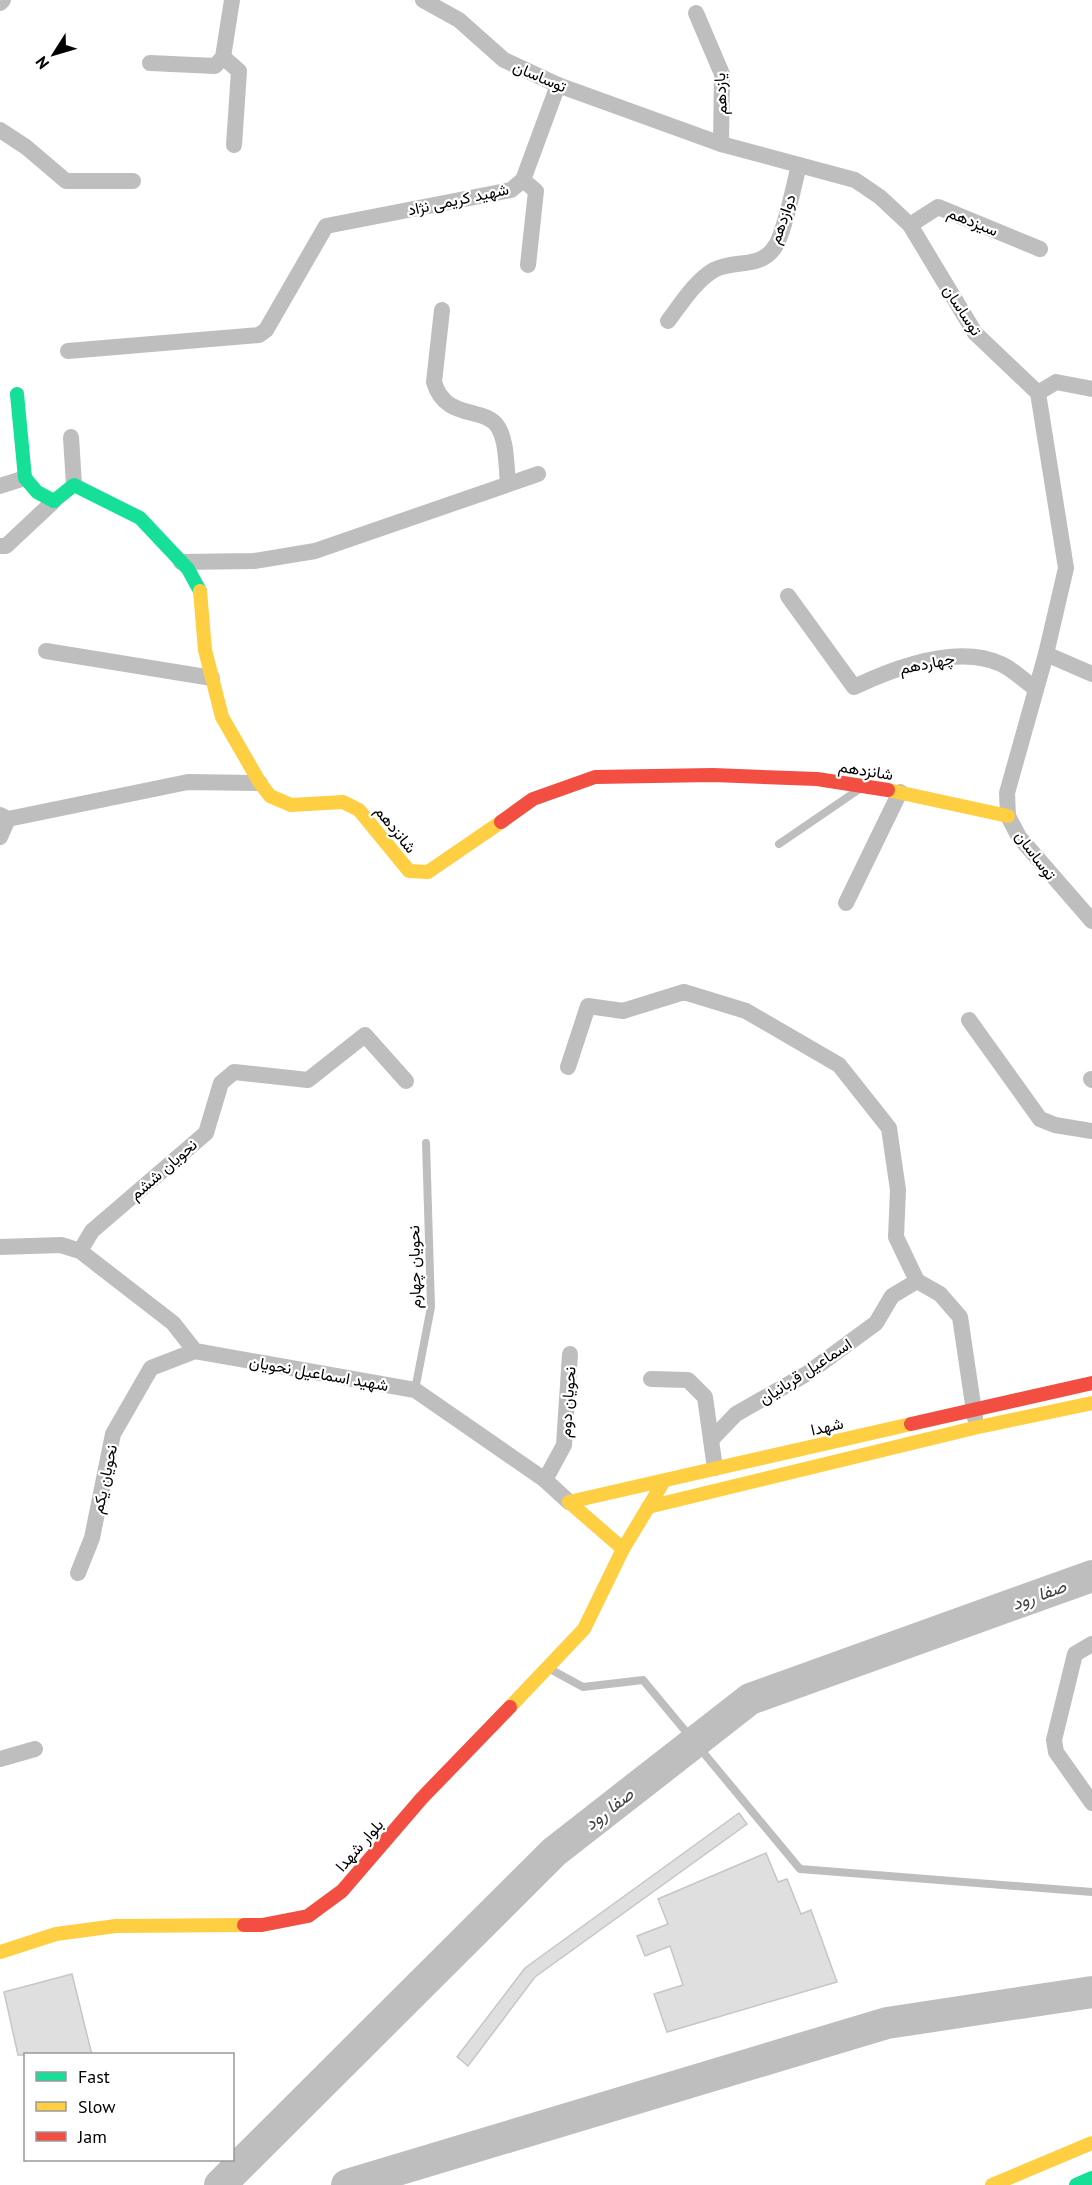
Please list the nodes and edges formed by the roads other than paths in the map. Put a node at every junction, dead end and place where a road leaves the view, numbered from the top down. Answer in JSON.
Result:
{"nodes":[{"id":1,"x":232,"y":0,"type":"edge"},
{"id":2,"x":423,"y":0,"type":"edge"},
{"id":3,"x":696,"y":13,"type":"dead end"},
{"id":4,"x":223,"y":57,"type":"junction"},
{"id":5,"x":150,"y":63,"type":"dead end"},
{"id":6,"x":558,"y":85,"type":"junction"},
{"id":7,"x":0,"y":130,"type":"edge"},
{"id":8,"x":721,"y":144,"type":"junction"},
{"id":9,"x":234,"y":145,"type":"dead end"},
{"id":10,"x":799,"y":165,"type":"junction"},
{"id":11,"x":523,"y":180,"type":"junction"},
{"id":12,"x":133,"y":182,"type":"dead end"},
{"id":13,"x":910,"y":225,"type":"junction"},
{"id":14,"x":1040,"y":249,"type":"dead end"},
{"id":15,"x":528,"y":265,"type":"dead end"},
{"id":16,"x":442,"y":310,"type":"dead end"},
{"id":17,"x":668,"y":321,"type":"dead end"},
{"id":18,"x":68,"y":351,"type":"dead end"},
{"id":19,"x":1092,"y":389,"type":"edge"},
{"id":20,"x":1038,"y":393,"type":"junction"},
{"id":21,"x":17,"y":394,"type":"dead end"},
{"id":22,"x":71,"y":437,"type":"dead end"},
{"id":23,"x":538,"y":474,"type":"dead end"},
{"id":24,"x":25,"y":478,"type":"junction"},
{"id":25,"x":508,"y":482,"type":"junction"},
{"id":26,"x":74,"y":485,"type":"junction"},
{"id":27,"x":0,"y":486,"type":"edge"},
{"id":28,"x":54,"y":501,"type":"junction"},
{"id":29,"x":0,"y":546,"type":"edge"},
{"id":30,"x":181,"y":562,"type":"junction"},
{"id":31,"x":788,"y":596,"type":"dead end"},
{"id":32,"x":46,"y":651,"type":"dead end"},
{"id":33,"x":1046,"y":654,"type":"junction"},
{"id":34,"x":1092,"y":674,"type":"edge"},
{"id":35,"x":212,"y":678,"type":"junction"},
{"id":36,"x":1035,"y":688,"type":"junction"},
{"id":37,"x":260,"y":783,"type":"junction"},
{"id":38,"x":863,"y":786,"type":"junction"},
{"id":39,"x":900,"y":792,"type":"junction"},
{"id":40,"x":1008,"y":816,"type":"junction"},
{"id":41,"x":4,"y":817,"type":"edge"},
{"id":42,"x":0,"y":837,"type":"edge"},
{"id":43,"x":779,"y":844,"type":"dead end"},
{"id":44,"x":846,"y":903,"type":"dead end"},
{"id":45,"x":1092,"y":921,"type":"edge"},
{"id":46,"x":969,"y":1020,"type":"dead end"},
{"id":47,"x":568,"y":1067,"type":"dead end"},
{"id":48,"x":406,"y":1081,"type":"dead end"},
{"id":49,"x":1092,"y":1131,"type":"edge"},
{"id":50,"x":426,"y":1143,"type":"dead end"},
{"id":51,"x":0,"y":1247,"type":"edge"},
{"id":52,"x":80,"y":1251,"type":"junction"},
{"id":53,"x":917,"y":1281,"type":"junction"},
{"id":54,"x":195,"y":1351,"type":"junction"},
{"id":55,"x":570,"y":1354,"type":"dead end"},
{"id":56,"x":651,"y":1378,"type":"dead end"},
{"id":57,"x":1092,"y":1383,"type":"edge"},
{"id":58,"x":416,"y":1390,"type":"junction"},
{"id":59,"x":1092,"y":1403,"type":"edge"},
{"id":60,"x":973,"y":1408,"type":"junction"},
{"id":61,"x":977,"y":1427,"type":"junction"},
{"id":62,"x":711,"y":1440,"type":"junction"},
{"id":63,"x":715,"y":1468,"type":"junction"},
{"id":64,"x":545,"y":1480,"type":"junction"},
{"id":65,"x":664,"y":1480,"type":"junction"},
{"id":66,"x":569,"y":1502,"type":"junction"},
{"id":67,"x":648,"y":1507,"type":"junction"},
{"id":68,"x":623,"y":1549,"type":"junction"},
{"id":69,"x":78,"y":1573,"type":"dead end"},
{"id":70,"x":1092,"y":1644,"type":"edge"},
{"id":71,"x":548,"y":1667,"type":"junction"},
{"id":72,"x":35,"y":1749,"type":"dead end"},
{"id":73,"x":0,"y":1759,"type":"edge"},
{"id":74,"x":1092,"y":1803,"type":"edge"},
{"id":75,"x":1092,"y":1892,"type":"edge"},
{"id":76,"x":0,"y":1952,"type":"edge"},
{"id":77,"x":1092,"y":2143,"type":"edge"},
{"id":78,"x":1092,"y":2178,"type":"edge"},
{"id":79,"x":992,"y":2185,"type":"edge"},
{"id":80,"x":1076,"y":2185,"type":"edge"}],
"edges":[{"from":1,"to":4,"type":"street"},
{"from":2,"to":6,"type":"street","name":"توساسان"},
{"from":3,"to":8,"type":"street","name":"یازدهم"},
{"from":4,"to":5,"type":"street"},
{"from":4,"to":9,"type":"street"},
{"from":6,"to":8,"type":"street","name":"توساسان"},
{"from":6,"to":11,"type":"street","name":"شهید کریمی نژاد"},
{"from":7,"to":12,"type":"street"},
{"from":8,"to":10,"type":"street","name":"توساسان"},
{"from":10,"to":13,"type":"street","name":"توساسان"},
{"from":10,"to":17,"type":"street","name":"دوازدهم"},
{"from":11,"to":15,"type":"street"},
{"from":11,"to":18,"type":"street","name":"شهید کریمی نژاد"},
{"from":13,"to":14,"type":"street","name":"سیزدهم"},
{"from":13,"to":20,"type":"street","name":"توساسان"},
{"from":16,"to":25,"type":"street"},
{"from":19,"to":20,"type":"street"},
{"from":20,"to":33,"type":"street","name":"توساسان"},
{"from":21,"to":24,"type":"main road"},
{"from":22,"to":26,"type":"street"},
{"from":23,"to":25,"type":"street"},
{"from":24,"to":27,"type":"street"},
{"from":24,"to":28,"type":"main road"},
{"from":25,"to":30,"type":"street"},
{"from":26,"to":28,"type":"main road"},
{"from":26,"to":30,"type":"main road","name":"شانزدهم"},
{"from":28,"to":29,"type":"street"},
{"from":30,"to":35,"type":"main road","name":"شانزدهم"},
{"from":31,"to":36,"type":"street","name":"چهاردهم"},
{"from":32,"to":35,"type":"street"},
{"from":33,"to":34,"type":"street"},
{"from":33,"to":36,"type":"street","name":"توساسان"},
{"from":35,"to":37,"type":"main road","name":"شانزدهم"},
{"from":36,"to":40,"type":"street","name":"توساسان"},
{"from":37,"to":38,"type":"main road","name":"شانزدهم"},
{"from":37,"to":41,"type":"street"},
{"from":38,"to":39,"type":"main road","name":"شانزدهم"},
{"from":38,"to":43,"type":"lane"},
{"from":39,"to":40,"type":"main road","name":"شانزدهم"},
{"from":39,"to":44,"type":"street"},
{"from":40,"to":45,"type":"street","name":"توساسان"},
{"from":41,"to":42,"type":"street"},
{"from":46,"to":49,"type":"street"},
{"from":47,"to":53,"type":"street"},
{"from":48,"to":52,"type":"street","name":"نحویان ششم"},
{"from":50,"to":58,"type":"lane","name":"نحویان چهارم"},
{"from":51,"to":52,"type":"street"},
{"from":52,"to":54,"type":"street"},
{"from":53,"to":60,"type":"street"},
{"from":53,"to":62,"type":"street","name":"اسماعیل قربانیان"},
{"from":54,"to":58,"type":"street","name":"شهید اسماعیل نحویان"},
{"from":54,"to":69,"type":"street","name":"نحویان یکم"},
{"from":55,"to":64,"type":"street","name":"نحویان دوم"},
{"from":56,"to":62,"type":"street"},
{"from":57,"to":60,"type":"main road","name":"شهدا"},
{"from":58,"to":64,"type":"street","name":"شهید اسماعیل نحویان"},
{"from":59,"to":61,"type":"main road"},
{"from":60,"to":61,"type":"street"},
{"from":60,"to":63,"type":"main road","name":"شهدا"},
{"from":61,"to":67,"type":"main road"},
{"from":62,"to":63,"type":"street"},
{"from":63,"to":65,"type":"main road","name":"شهدا"},
{"from":64,"to":66,"type":"street","name":"شهید اسماعیل نحویان"},
{"from":65,"to":66,"type":"main road","name":"شهدا"},
{"from":65,"to":67,"type":"main road","name":"بلوار شهدا"},
{"from":66,"to":68,"type":"main road","name":"شهید اسماعیل نحویان"},
{"from":67,"to":68,"type":"main road","name":"بلوار شهدا"},
{"from":68,"to":71,"type":"main road","name":"بلوار شهدا"},
{"from":70,"to":74,"type":"street"},
{"from":71,"to":75,"type":"lane"},
{"from":71,"to":76,"type":"main road","name":"بلوار شهدا"},
{"from":72,"to":73,"type":"street"},
{"from":77,"to":79,"type":"main road"},
{"from":78,"to":80,"type":"main road"}]}
